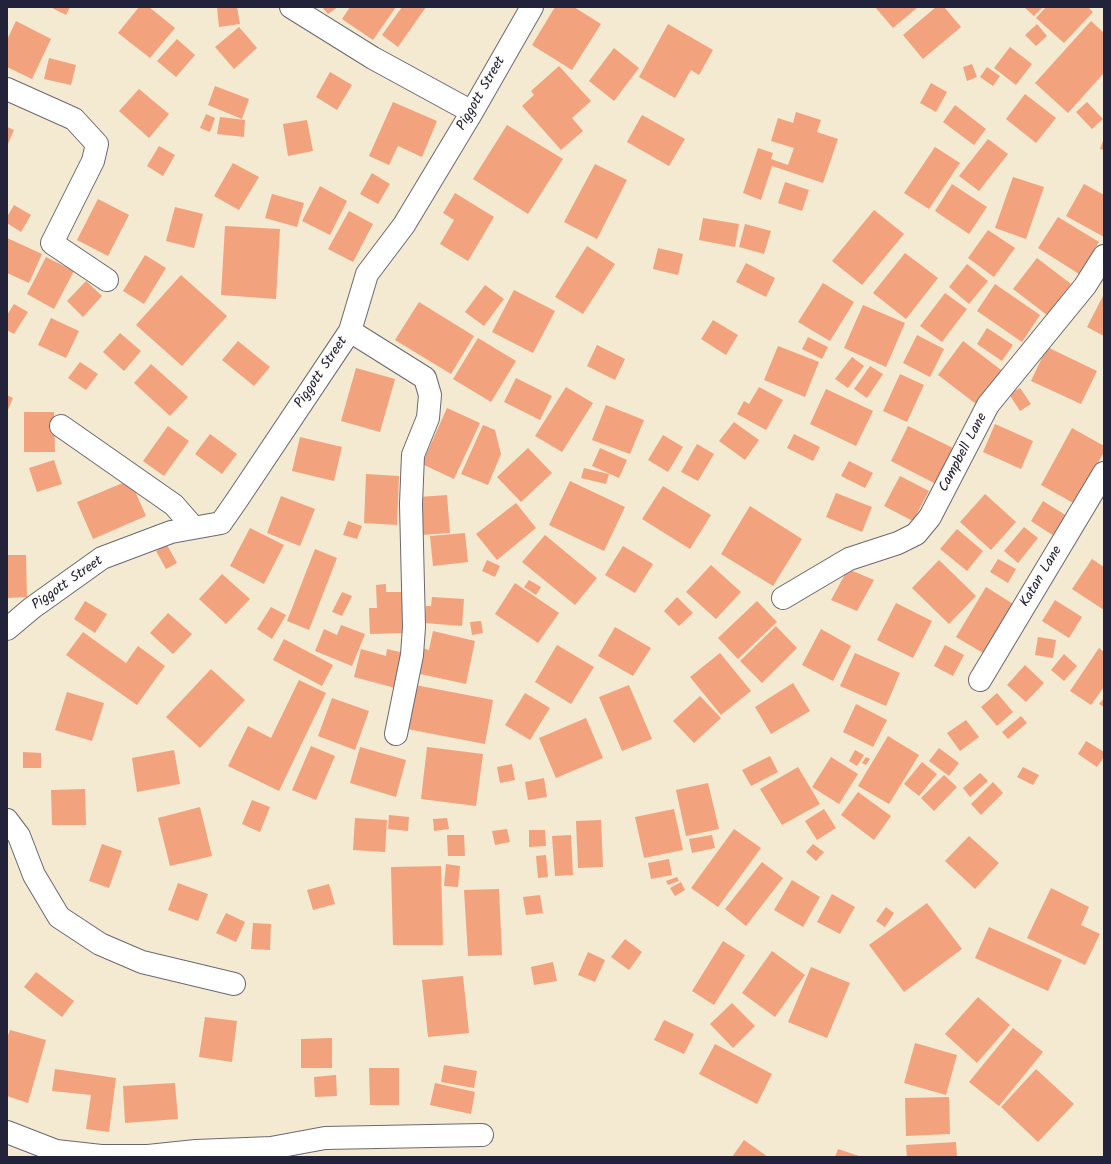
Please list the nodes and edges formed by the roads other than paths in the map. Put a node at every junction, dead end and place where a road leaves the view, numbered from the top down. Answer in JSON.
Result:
{"nodes":[{"id":1,"x":291,"y":7,"type":"edge"},
{"id":2,"x":532,"y":7,"type":"edge"},
{"id":3,"x":7,"y":89,"type":"edge"},
{"id":4,"x":472,"y":112,"type":"junction"},
{"id":5,"x":1104,"y":256,"type":"edge"},
{"id":6,"x":107,"y":280,"type":"dead end"},
{"id":7,"x":350,"y":331,"type":"junction"},
{"id":8,"x":60,"y":426,"type":"dead end"},
{"id":9,"x":1104,"y":473,"type":"edge"},
{"id":10,"x":194,"y":528,"type":"junction"},
{"id":11,"x":783,"y":598,"type":"dead end"},
{"id":12,"x":7,"y":629,"type":"edge"},
{"id":13,"x":980,"y":680,"type":"dead end"},
{"id":14,"x":396,"y":734,"type":"dead end"},
{"id":15,"x":7,"y":820,"type":"edge"},
{"id":16,"x":234,"y":984,"type":"dead end"},
{"id":17,"x":7,"y":1132,"type":"edge"},
{"id":18,"x":482,"y":1135,"type":"dead end"}],
"edges":[{"from":1,"to":4,"type":"street"},
{"from":2,"to":4,"type":"street","name":"Piggott Street"},
{"from":3,"to":6,"type":"street"},
{"from":4,"to":7,"type":"street","name":"Piggott Street"},
{"from":5,"to":11,"type":"street","name":"Campbell Lane"},
{"from":7,"to":10,"type":"street","name":"Piggott Street"},
{"from":7,"to":14,"type":"street"},
{"from":8,"to":10,"type":"street"},
{"from":9,"to":13,"type":"street","name":"Katan Lane"},
{"from":10,"to":12,"type":"street","name":"Piggott Street"},
{"from":15,"to":16,"type":"street"},
{"from":17,"to":18,"type":"street"}]}
